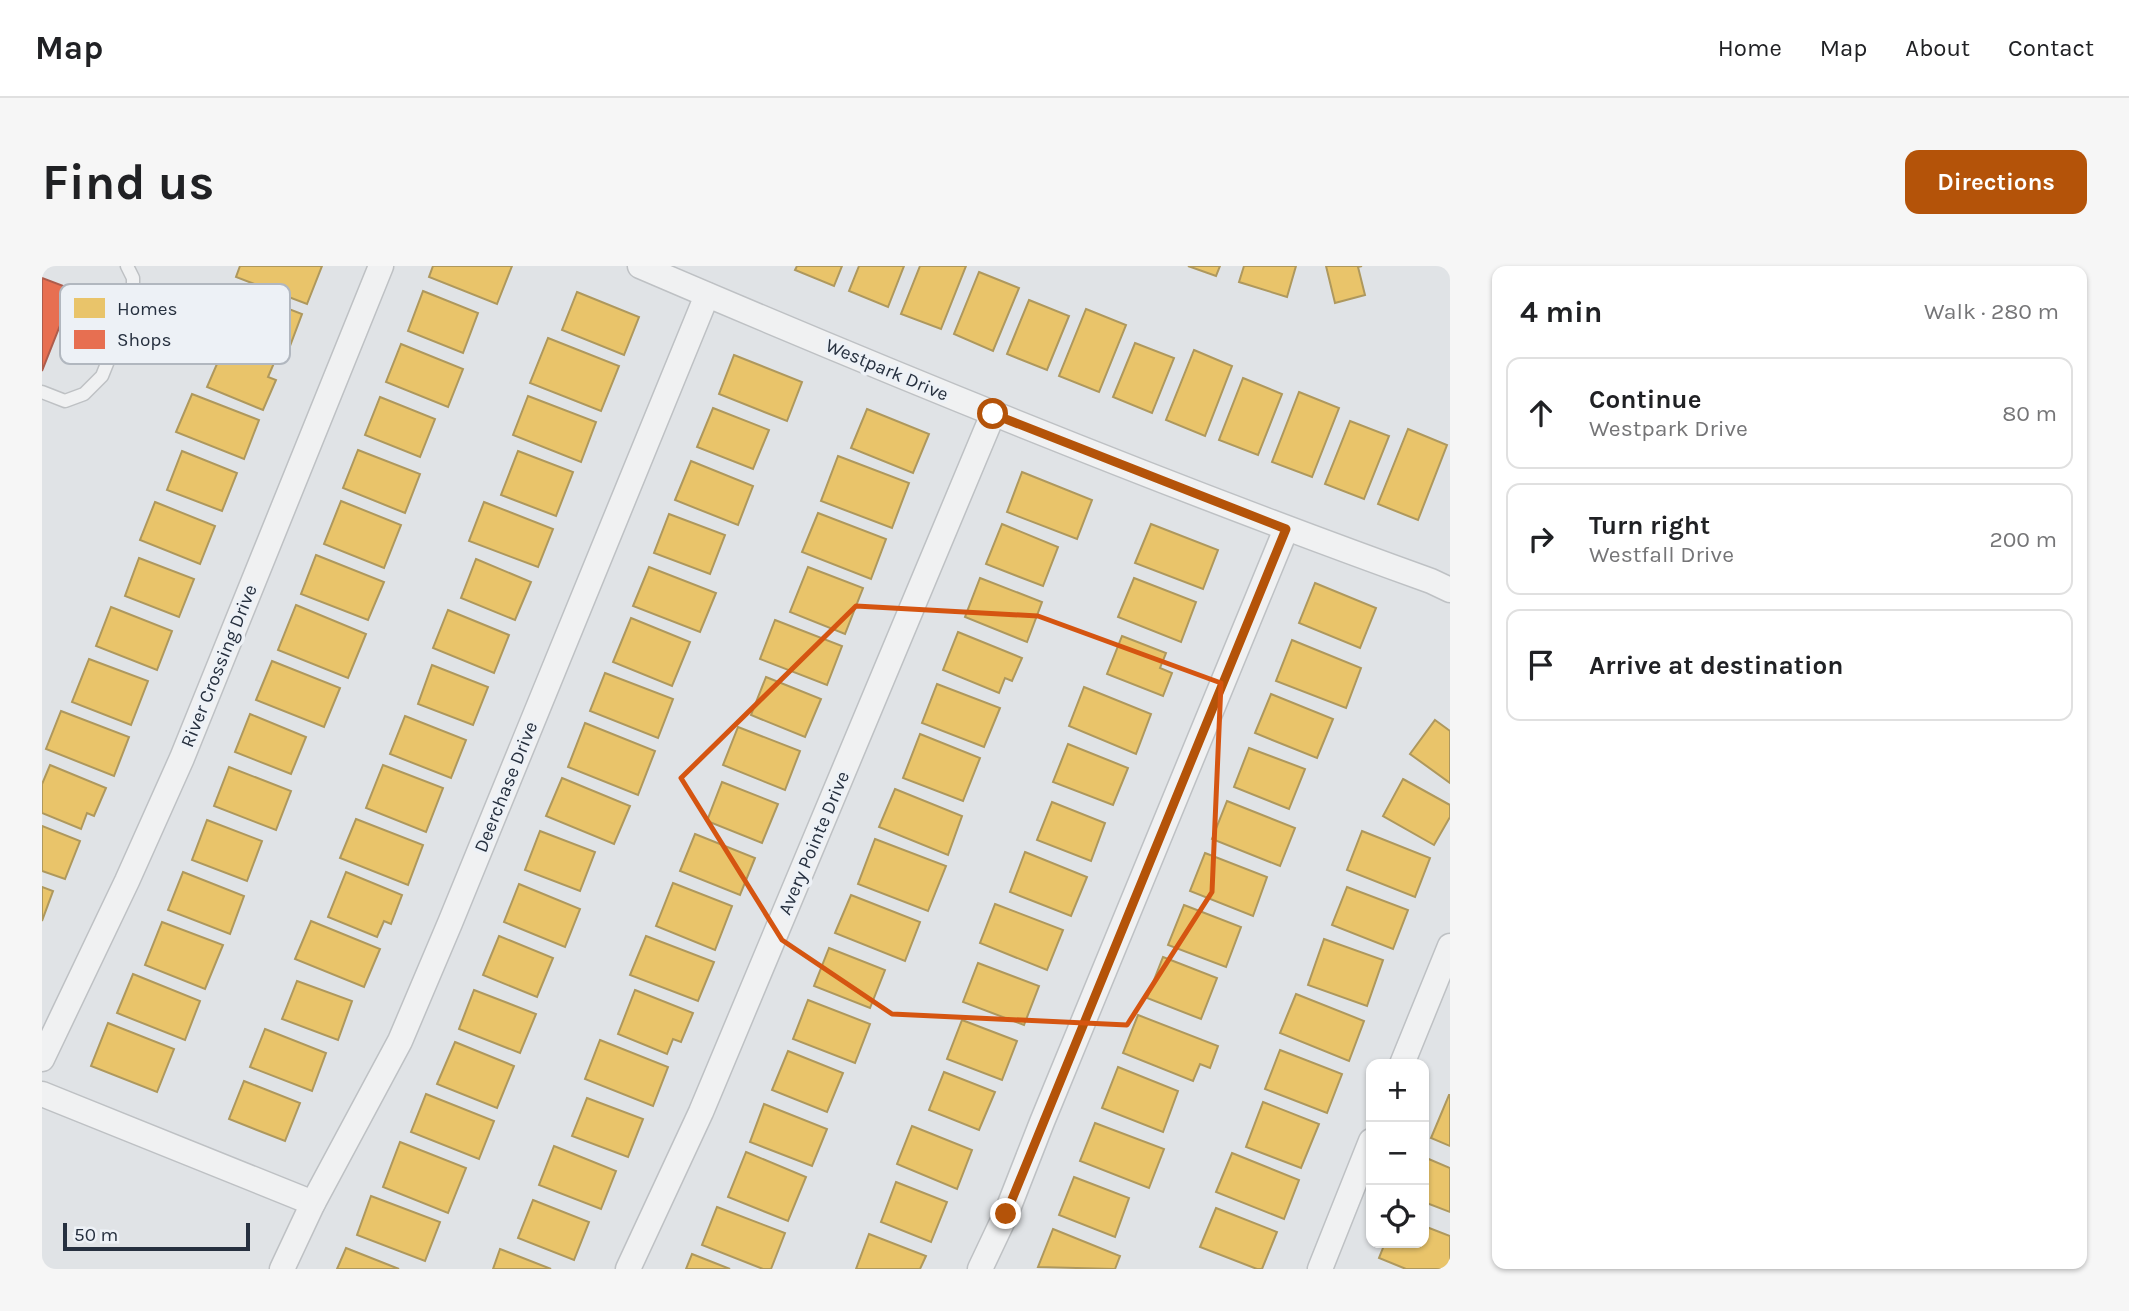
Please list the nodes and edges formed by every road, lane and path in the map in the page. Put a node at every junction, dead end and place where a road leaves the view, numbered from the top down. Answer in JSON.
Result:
{"nodes":[{"id":1,"x":127,"y":266,"type":"edge"},
{"id":2,"x":381,"y":266,"type":"edge"},
{"id":3,"x":640,"y":266,"type":"edge"},
{"id":4,"x":133,"y":284,"type":"edge"},
{"id":5,"x":707,"y":295,"type":"junction"},
{"id":6,"x":107,"y":364,"type":"edge"},
{"id":7,"x":42,"y":392,"type":"edge"},
{"id":8,"x":993,"y":414,"type":"junction"},
{"id":9,"x":1286,"y":529,"type":"junction"},
{"id":10,"x":1450,"y":590,"type":"edge"},
{"id":11,"x":1450,"y":946,"type":"edge"},
{"id":12,"x":42,"y":1059,"type":"edge"},
{"id":13,"x":1404,"y":1059,"type":"edge"},
{"id":14,"x":42,"y":1094,"type":"edge"},
{"id":15,"x":1366,"y":1154,"type":"edge"},
{"id":16,"x":313,"y":1203,"type":"junction"},
{"id":17,"x":282,"y":1269,"type":"edge"},
{"id":18,"x":628,"y":1269,"type":"edge"},
{"id":19,"x":980,"y":1269,"type":"edge"},
{"id":20,"x":1320,"y":1269,"type":"edge"}],
"edges":[{"from":1,"to":4,"type":"lane"},
{"from":2,"to":12,"type":"street","name":"River Crossing Drive"},
{"from":3,"to":5,"type":"street","name":"Westpark Drive"},
{"from":5,"to":8,"type":"street","name":"Westpark Drive"},
{"from":5,"to":16,"type":"street","name":"Deerchase Drive"},
{"from":6,"to":7,"type":"lane"},
{"from":8,"to":9,"type":"street","name":"Westpark Drive"},
{"from":8,"to":18,"type":"street","name":"Avery Pointe Drive"},
{"from":9,"to":10,"type":"street","name":"Westpark Drive"},
{"from":9,"to":19,"type":"street"},
{"from":11,"to":13,"type":"street"},
{"from":14,"to":16,"type":"street"},
{"from":15,"to":20,"type":"street"},
{"from":16,"to":17,"type":"street","name":"Deerchase Drive"}]}
